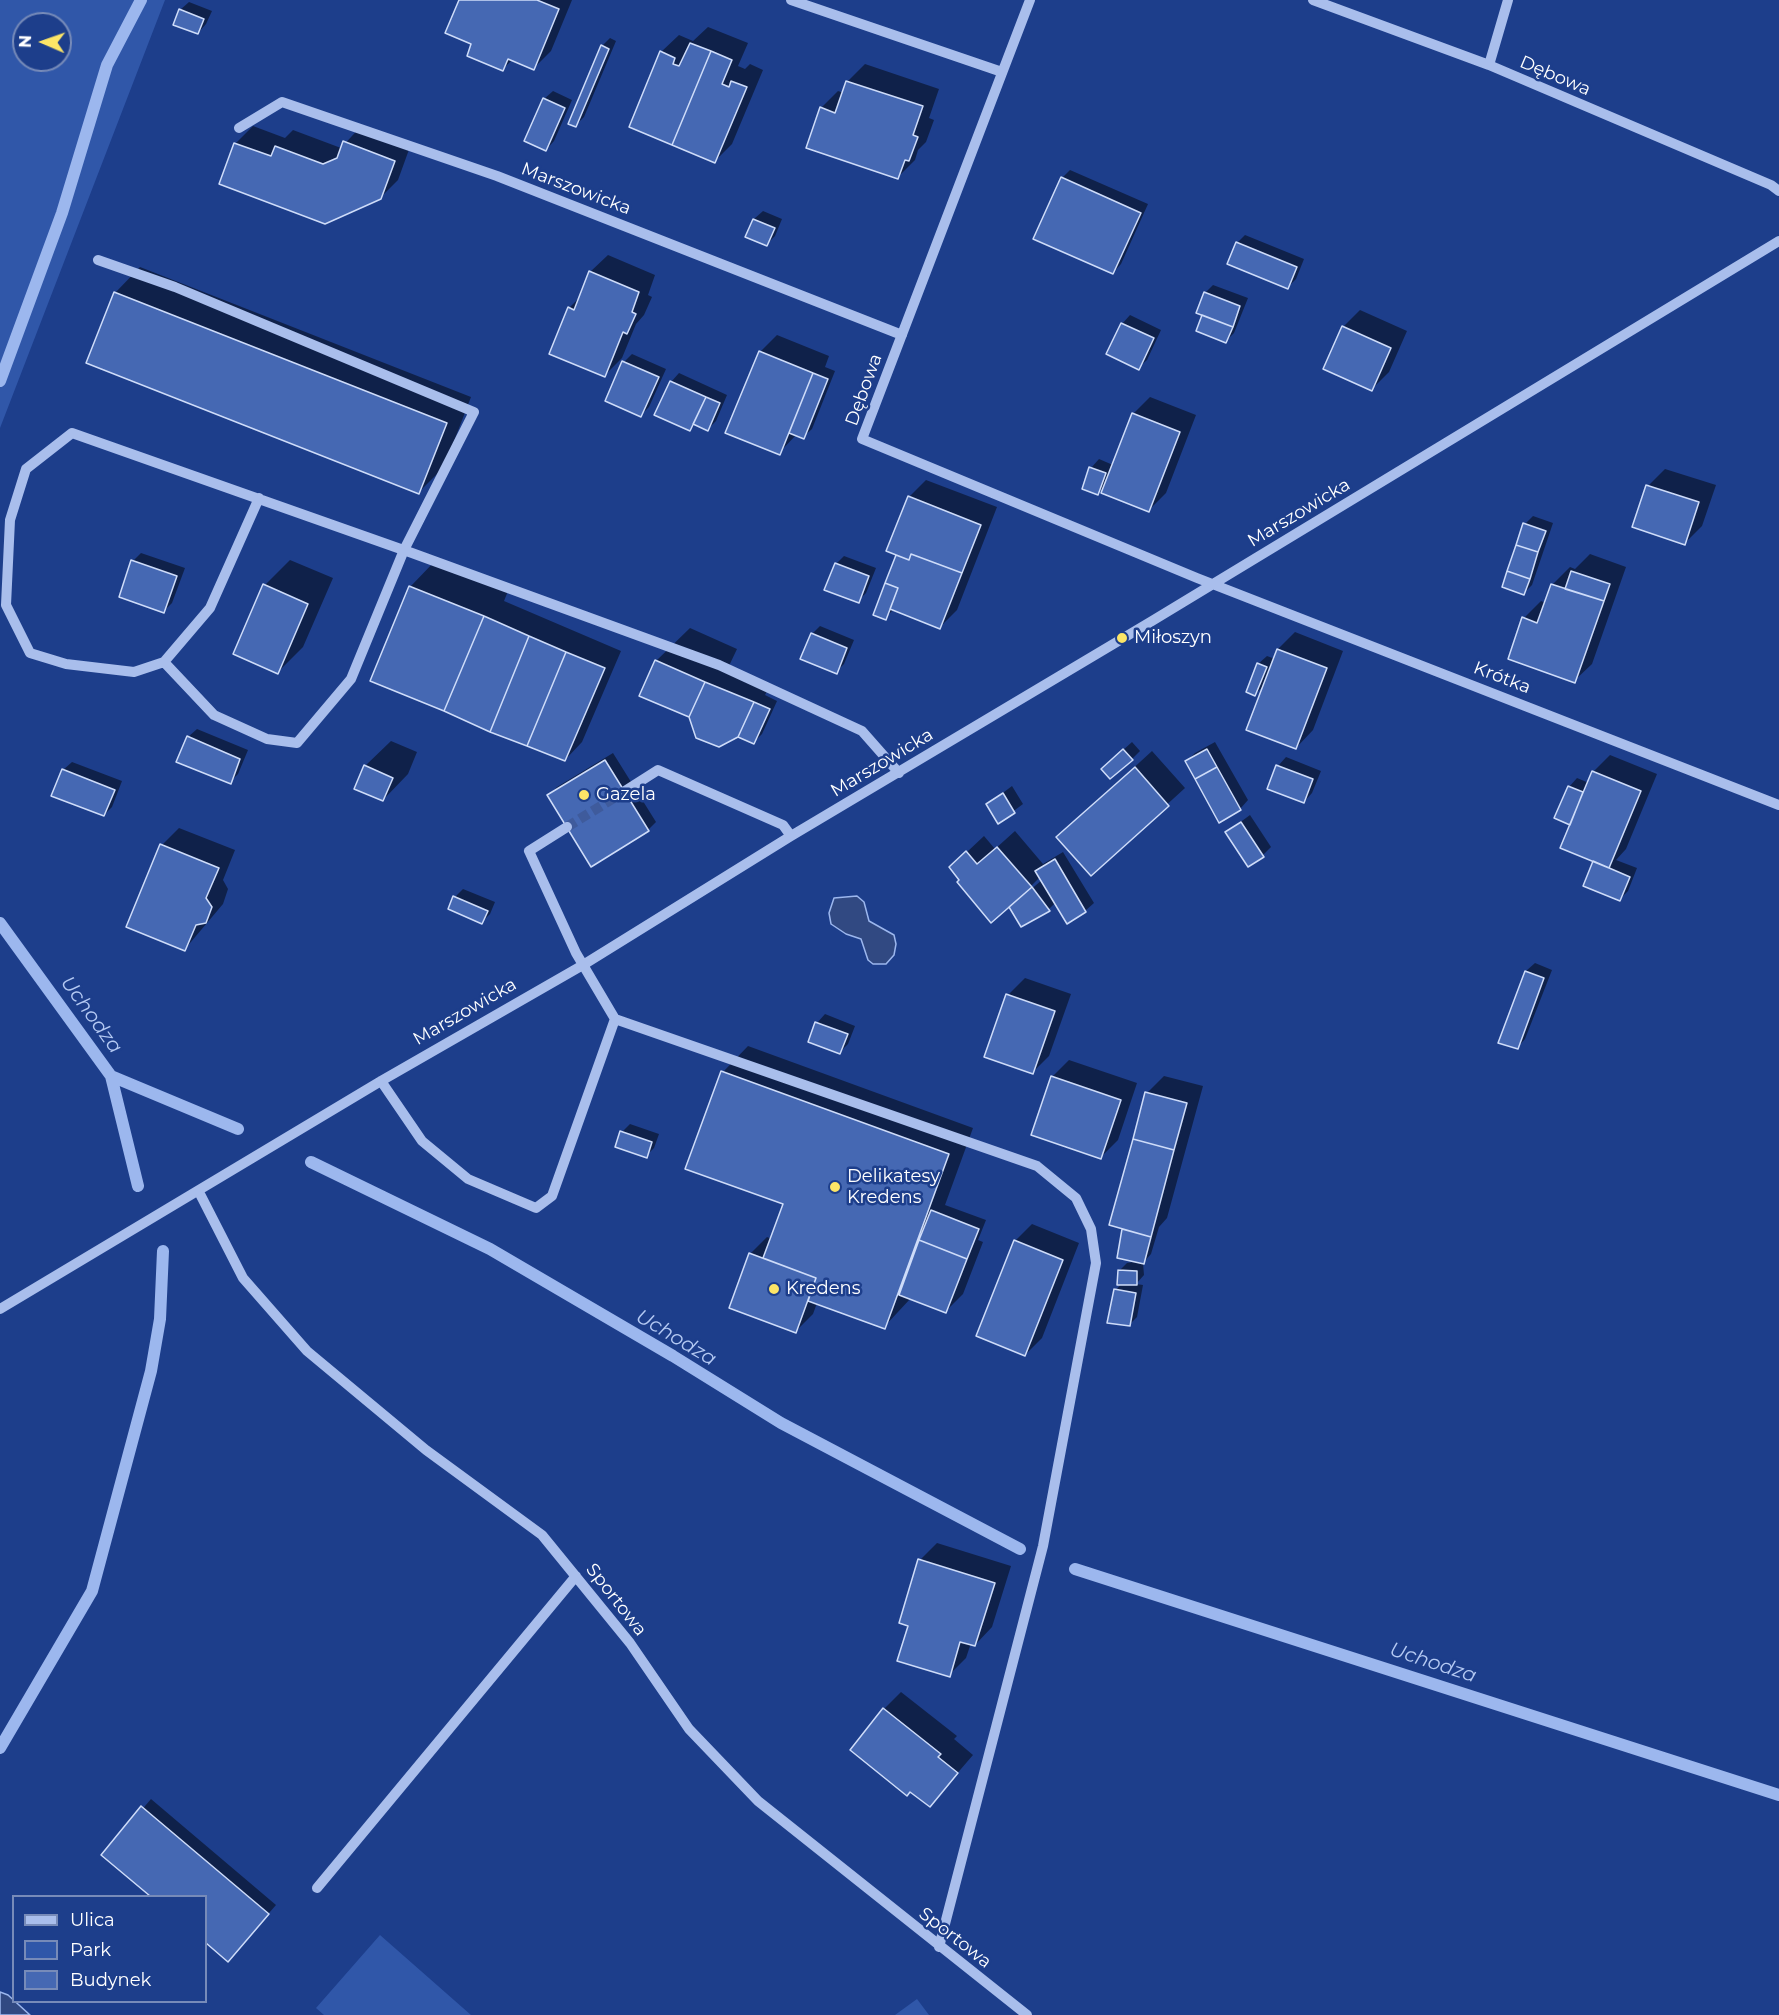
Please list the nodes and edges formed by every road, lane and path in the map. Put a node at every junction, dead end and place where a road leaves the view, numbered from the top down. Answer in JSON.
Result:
{"nodes":[{"id":1,"x":791,"y":0,"type":"edge"},
{"id":2,"x":1030,"y":0,"type":"edge"},
{"id":3,"x":1313,"y":0,"type":"edge"},
{"id":4,"x":1508,"y":0,"type":"edge"},
{"id":5,"x":1489,"y":65,"type":"junction"},
{"id":6,"x":1002,"y":72,"type":"junction"},
{"id":7,"x":239,"y":128,"type":"dead end"},
{"id":8,"x":1779,"y":191,"type":"edge"},
{"id":9,"x":1779,"y":241,"type":"edge"},
{"id":10,"x":98,"y":260,"type":"dead end"},
{"id":11,"x":902,"y":335,"type":"junction"},
{"id":12,"x":259,"y":498,"type":"junction"},
{"id":13,"x":404,"y":550,"type":"junction"},
{"id":14,"x":1212,"y":584,"type":"junction"},
{"id":15,"x":164,"y":662,"type":"junction"},
{"id":16,"x":899,"y":772,"type":"junction"},
{"id":17,"x":625,"y":791,"type":"tunnel mouth"},
{"id":18,"x":1779,"y":805,"type":"edge"},
{"id":19,"x":567,"y":827,"type":"tunnel mouth"},
{"id":20,"x":791,"y":836,"type":"junction"},
{"id":21,"x":583,"y":965,"type":"junction"},
{"id":22,"x":615,"y":1019,"type":"junction"},
{"id":23,"x":381,"y":1080,"type":"junction"},
{"id":24,"x":199,"y":1192,"type":"junction"},
{"id":25,"x":0,"y":1309,"type":"edge"},
{"id":26,"x":576,"y":1576,"type":"junction"},
{"id":27,"x":317,"y":1888,"type":"dead end"},
{"id":28,"x":939,"y":1947,"type":"junction"},
{"id":29,"x":1027,"y":2015,"type":"edge"}],
"edges":[{"from":1,"to":6,"type":"street"},
{"from":2,"to":6,"type":"street","name":"Dębowa"},
{"from":3,"to":5,"type":"street","name":"Dębowa"},
{"from":4,"to":5,"type":"street"},
{"from":5,"to":8,"type":"street","name":"Dębowa"},
{"from":6,"to":11,"type":"street","name":"Dębowa"},
{"from":7,"to":11,"type":"street","name":"Marszowicka"},
{"from":9,"to":14,"type":"street","name":"Marszowicka"},
{"from":10,"to":13,"type":"street"},
{"from":11,"to":14,"type":"street","name":"Dębowa"},
{"from":12,"to":13,"type":"street"},
{"from":12,"to":15,"type":"street"},
{"from":12,"to":15,"type":"street"},
{"from":13,"to":15,"type":"street"},
{"from":13,"to":16,"type":"street"},
{"from":14,"to":16,"type":"street","name":"Marszowicka"},
{"from":14,"to":18,"type":"street","name":"Krótka"},
{"from":16,"to":20,"type":"street","name":"Marszowicka"},
{"from":17,"to":20,"type":"street"},
{"from":19,"to":21,"type":"street"},
{"from":20,"to":21,"type":"street","name":"Marszowicka"},
{"from":21,"to":22,"type":"street"},
{"from":21,"to":23,"type":"street","name":"Marszowicka"},
{"from":22,"to":23,"type":"street"},
{"from":22,"to":28,"type":"street"},
{"from":23,"to":24,"type":"street","name":"Marszowicka"},
{"from":24,"to":25,"type":"street","name":"Marszowicka"},
{"from":24,"to":26,"type":"street","name":"Sportowa"},
{"from":26,"to":27,"type":"street"},
{"from":26,"to":28,"type":"street","name":"Sportowa"},
{"from":28,"to":29,"type":"street","name":"Sportowa"}]}
